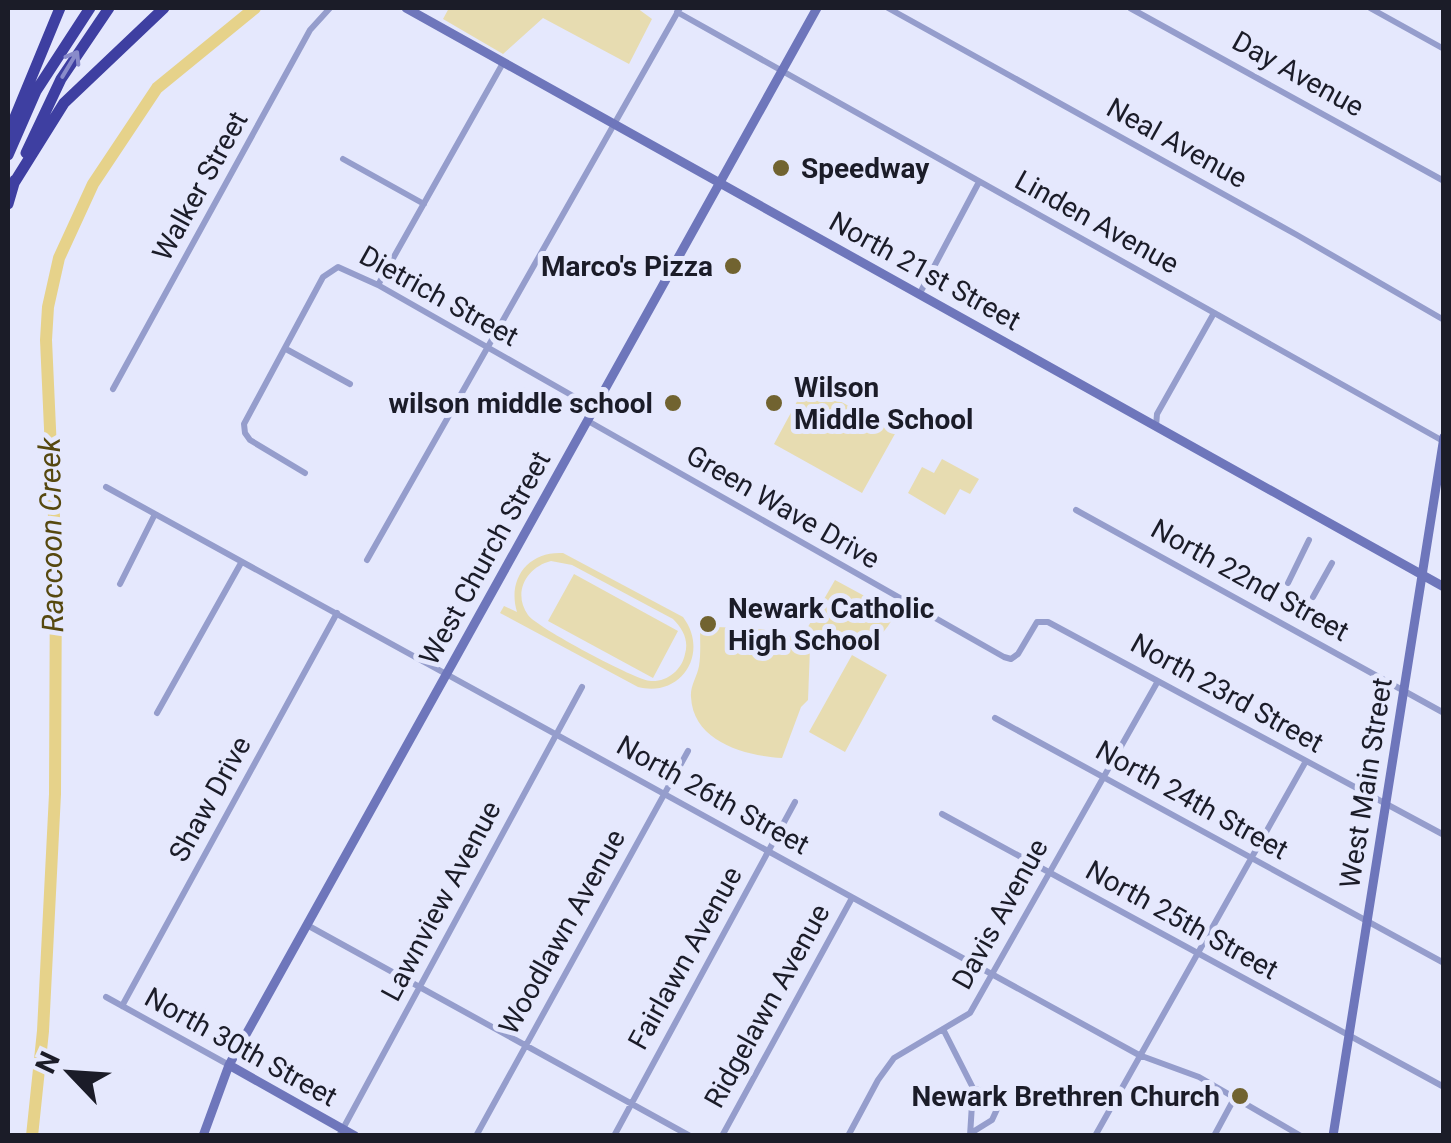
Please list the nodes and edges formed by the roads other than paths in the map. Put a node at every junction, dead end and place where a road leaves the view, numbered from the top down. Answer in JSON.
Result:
{"nodes":[{"id":1,"x":60,"y":8,"type":"edge"},
{"id":2,"x":90,"y":8,"type":"edge"},
{"id":3,"x":109,"y":8,"type":"edge"},
{"id":4,"x":164,"y":8,"type":"edge"},
{"id":5,"x":330,"y":8,"type":"edge"},
{"id":6,"x":406,"y":8,"type":"edge"},
{"id":7,"x":817,"y":8,"type":"edge"},
{"id":8,"x":888,"y":8,"type":"edge"},
{"id":9,"x":1130,"y":8,"type":"edge"},
{"id":10,"x":1370,"y":8,"type":"edge"},
{"id":11,"x":678,"y":10,"type":"edge"},
{"id":12,"x":1444,"y":49,"type":"edge"},
{"id":13,"x":504,"y":62,"type":"junction"},
{"id":14,"x":782,"y":71,"type":"junction"},
{"id":15,"x":613,"y":122,"type":"junction"},
{"id":16,"x":8,"y":134,"type":"edge"},
{"id":17,"x":8,"y":154,"type":"edge"},
{"id":18,"x":343,"y":160,"type":"dead end"},
{"id":19,"x":1444,"y":180,"type":"edge"},
{"id":20,"x":720,"y":181,"type":"junction"},
{"id":21,"x":979,"y":182,"type":"junction"},
{"id":22,"x":14,"y":184,"type":"junction"},
{"id":23,"x":8,"y":204,"type":"edge"},
{"id":24,"x":424,"y":204,"type":"junction"},
{"id":25,"x":378,"y":284,"type":"junction"},
{"id":26,"x":920,"y":293,"type":"junction"},
{"id":27,"x":1214,"y":313,"type":"junction"},
{"id":28,"x":1444,"y":320,"type":"edge"},
{"id":29,"x":486,"y":347,"type":"junction"},
{"id":30,"x":286,"y":349,"type":"junction"},
{"id":31,"x":350,"y":384,"type":"dead end"},
{"id":32,"x":113,"y":389,"type":"dead end"},
{"id":33,"x":594,"y":408,"type":"junction"},
{"id":34,"x":587,"y":420,"type":"junction"},
{"id":35,"x":1156,"y":426,"type":"junction"},
{"id":36,"x":1443,"y":439,"type":"edge"},
{"id":37,"x":1444,"y":460,"type":"edge"},
{"id":38,"x":1438,"y":471,"type":"junction"},
{"id":39,"x":305,"y":472,"type":"dead end"},
{"id":40,"x":106,"y":487,"type":"dead end"},
{"id":41,"x":1076,"y":510,"type":"dead end"},
{"id":42,"x":156,"y":514,"type":"junction"},
{"id":43,"x":1309,"y":540,"type":"dead end"},
{"id":44,"x":367,"y":560,"type":"dead end"},
{"id":45,"x":242,"y":563,"type":"junction"},
{"id":46,"x":1332,"y":563,"type":"dead end"},
{"id":47,"x":1421,"y":575,"type":"junction"},
{"id":48,"x":1288,"y":583,"type":"dead end"},
{"id":49,"x":120,"y":584,"type":"dead end"},
{"id":50,"x":1444,"y":588,"type":"edge"},
{"id":51,"x":1313,"y":597,"type":"dead end"},
{"id":52,"x":337,"y":614,"type":"junction"},
{"id":53,"x":1048,"y":622,"type":"joint"},
{"id":54,"x":446,"y":674,"type":"junction"},
{"id":55,"x":1158,"y":681,"type":"junction"},
{"id":56,"x":582,"y":687,"type":"dead end"},
{"id":57,"x":1403,"y":691,"type":"junction"},
{"id":58,"x":157,"y":713,"type":"dead end"},
{"id":59,"x":1444,"y":713,"type":"edge"},
{"id":60,"x":996,"y":718,"type":"dead end"},
{"id":61,"x":556,"y":735,"type":"junction"},
{"id":62,"x":688,"y":751,"type":"dead end"},
{"id":63,"x":1306,"y":761,"type":"junction"},
{"id":64,"x":1103,"y":777,"type":"junction"},
{"id":65,"x":664,"y":794,"type":"junction"},
{"id":66,"x":796,"y":802,"type":"dead end"},
{"id":67,"x":1385,"y":804,"type":"junction"},
{"id":68,"x":942,"y":814,"type":"dead end"},
{"id":69,"x":1444,"y":835,"type":"edge"},
{"id":70,"x":769,"y":851,"type":"junction"},
{"id":71,"x":1251,"y":858,"type":"junction"},
{"id":72,"x":1048,"y":872,"type":"junction"},
{"id":73,"x":852,"y":898,"type":"junction"},
{"id":74,"x":1367,"y":921,"type":"junction"},
{"id":75,"x":307,"y":925,"type":"junction"},
{"id":76,"x":1197,"y":954,"type":"junction"},
{"id":77,"x":1444,"y":963,"type":"edge"},
{"id":78,"x":992,"y":974,"type":"junction"},
{"id":79,"x":419,"y":987,"type":"junction"},
{"id":80,"x":106,"y":997,"type":"dead end"},
{"id":81,"x":122,"y":1006,"type":"junction"},
{"id":82,"x":943,"y":1029,"type":"junction"},
{"id":83,"x":1349,"y":1036,"type":"junction"},
{"id":84,"x":526,"y":1045,"type":"junction"},
{"id":85,"x":1139,"y":1055,"type":"junction"},
{"id":86,"x":229,"y":1065,"type":"junction"},
{"id":87,"x":1444,"y":1087,"type":"edge"},
{"id":88,"x":973,"y":1088,"type":"junction"},
{"id":89,"x":1235,"y":1098,"type":"junction"},
{"id":90,"x":632,"y":1104,"type":"junction"},
{"id":91,"x":340,"y":1132,"type":"edge"},
{"id":92,"x":970,"y":1134,"type":"edge"},
{"id":93,"x":203,"y":1136,"type":"edge"},
{"id":94,"x":355,"y":1136,"type":"edge"},
{"id":95,"x":476,"y":1136,"type":"edge"},
{"id":96,"x":614,"y":1136,"type":"edge"},
{"id":97,"x":690,"y":1136,"type":"edge"},
{"id":98,"x":722,"y":1136,"type":"edge"},
{"id":99,"x":848,"y":1136,"type":"edge"},
{"id":100,"x":1094,"y":1136,"type":"edge"},
{"id":101,"x":1214,"y":1136,"type":"edge"},
{"id":102,"x":1301,"y":1136,"type":"edge"},
{"id":103,"x":1333,"y":1136,"type":"edge"}],
"edges":[{"from":1,"to":16,"type":"highway"},
{"from":2,"to":17,"type":"highway"},
{"from":22,"to":3,"type":"highway","one_way":true},
{"from":4,"to":22,"type":"highway"},
{"from":5,"to":32,"type":"street","name":"Walker Street"},
{"from":6,"to":13,"type":"main road","name":"North 21st Street"},
{"from":7,"to":14,"type":"main road","name":"West Church Street"},
{"from":8,"to":28,"type":"street","name":"Neal Avenue"},
{"from":9,"to":19,"type":"street","name":"Day Avenue"},
{"from":10,"to":12,"type":"street"},
{"from":11,"to":14,"type":"street","name":"Linden Avenue"},
{"from":11,"to":15,"type":"street"},
{"from":13,"to":15,"type":"main road","name":"North 21st Street"},
{"from":13,"to":24,"type":"street"},
{"from":14,"to":20,"type":"main road","name":"West Church Street"},
{"from":14,"to":21,"type":"street","name":"Linden Avenue"},
{"from":15,"to":20,"type":"main road","name":"North 21st Street"},
{"from":15,"to":29,"type":"street"},
{"from":18,"to":24,"type":"street"},
{"from":20,"to":26,"type":"main road","name":"North 21st Street"},
{"from":20,"to":33,"type":"main road","name":"West Church Street"},
{"from":21,"to":26,"type":"street"},
{"from":21,"to":27,"type":"street","name":"Linden Avenue"},
{"from":22,"to":23,"type":"highway"},
{"from":24,"to":25,"type":"street"},
{"from":25,"to":29,"type":"street","name":"Dietrich Street"},
{"from":25,"to":30,"type":"street","name":"Dietrich Street"},
{"from":26,"to":35,"type":"main road","name":"North 21st Street"},
{"from":27,"to":35,"type":"street"},
{"from":27,"to":36,"type":"street","name":"Linden Avenue"},
{"from":29,"to":33,"type":"street","name":"Dietrich Street"},
{"from":29,"to":44,"type":"street"},
{"from":30,"to":31,"type":"street"},
{"from":30,"to":39,"type":"street","name":"Dietrich Street"},
{"from":33,"to":34,"type":"main road","name":"West Church Street"},
{"from":34,"to":53,"type":"street","name":"Green Wave Drive"},
{"from":34,"to":54,"type":"main road","name":"West Church Street"},
{"from":35,"to":47,"type":"main road","name":"North 21st Street"},
{"from":36,"to":38,"type":"main road","name":"West Main Street"},
{"from":37,"to":38,"type":"street"},
{"from":38,"to":47,"type":"main road","name":"West Main Street"},
{"from":40,"to":42,"type":"street","name":"North 26th Street"},
{"from":41,"to":57,"type":"street","name":"North 22nd Street"},
{"from":42,"to":45,"type":"street","name":"North 26th Street"},
{"from":42,"to":49,"type":"street"},
{"from":43,"to":48,"type":"street"},
{"from":45,"to":52,"type":"street","name":"North 26th Street"},
{"from":45,"to":58,"type":"street"},
{"from":46,"to":51,"type":"street"},
{"from":47,"to":50,"type":"main road","name":"North 21st Street"},
{"from":47,"to":57,"type":"main road","name":"West Main Street"},
{"from":52,"to":54,"type":"street","name":"North 26th Street"},
{"from":52,"to":81,"type":"street","name":"Shaw Drive"},
{"from":53,"to":55,"type":"street","name":"North 23rd Street"},
{"from":54,"to":61,"type":"street","name":"North 26th Street"},
{"from":54,"to":75,"type":"main road","name":"West Church Street"},
{"from":55,"to":63,"type":"street","name":"North 23rd Street"},
{"from":55,"to":64,"type":"street","name":"Davis Avenue"},
{"from":56,"to":61,"type":"street","name":"Lawnview Avenue"},
{"from":57,"to":59,"type":"street","name":"North 22nd Street"},
{"from":57,"to":67,"type":"main road","name":"West Main Street"},
{"from":60,"to":64,"type":"street","name":"North 24th Street"},
{"from":61,"to":65,"type":"street","name":"North 26th Street"},
{"from":61,"to":79,"type":"street","name":"Lawnview Avenue"},
{"from":62,"to":65,"type":"street","name":"Woodlawn Avenue"},
{"from":63,"to":67,"type":"street","name":"North 23rd Street"},
{"from":63,"to":71,"type":"street"},
{"from":64,"to":71,"type":"street","name":"North 24th Street"},
{"from":64,"to":72,"type":"street","name":"Davis Avenue"},
{"from":65,"to":70,"type":"street","name":"North 26th Street"},
{"from":65,"to":84,"type":"street","name":"Woodlawn Avenue"},
{"from":66,"to":70,"type":"street","name":"Fairlawn Avenue"},
{"from":67,"to":69,"type":"street","name":"North 23rd Street"},
{"from":67,"to":74,"type":"main road","name":"West Main Street"},
{"from":68,"to":72,"type":"street","name":"North 25th Street"},
{"from":70,"to":73,"type":"street","name":"North 26th Street"},
{"from":70,"to":90,"type":"street","name":"Fairlawn Avenue"},
{"from":71,"to":74,"type":"street","name":"North 24th Street"},
{"from":71,"to":76,"type":"street"},
{"from":72,"to":76,"type":"street","name":"North 25th Street"},
{"from":72,"to":78,"type":"street","name":"Davis Avenue"},
{"from":73,"to":78,"type":"street","name":"North 26th Street"},
{"from":73,"to":98,"type":"street","name":"Ridgelawn Avenue"},
{"from":74,"to":77,"type":"street","name":"North 24th Street"},
{"from":74,"to":83,"type":"main road","name":"West Main Street"},
{"from":75,"to":79,"type":"street"},
{"from":75,"to":86,"type":"main road","name":"West Church Street"},
{"from":76,"to":83,"type":"street","name":"North 25th Street"},
{"from":76,"to":85,"type":"street"},
{"from":78,"to":82,"type":"street","name":"Davis Avenue"},
{"from":78,"to":85,"type":"street","name":"North 26th Street"},
{"from":79,"to":84,"type":"street"},
{"from":79,"to":91,"type":"street","name":"Lawnview Avenue"},
{"from":80,"to":81,"type":"street","name":"North 30th Street"},
{"from":81,"to":86,"type":"street","name":"North 30th Street"},
{"from":82,"to":88,"type":"street"},
{"from":82,"to":99,"type":"street","name":"Davis Avenue"},
{"from":83,"to":87,"type":"street","name":"North 25th Street"},
{"from":83,"to":103,"type":"main road","name":"West Main Street"},
{"from":84,"to":90,"type":"street"},
{"from":84,"to":95,"type":"street","name":"Woodlawn Avenue"},
{"from":85,"to":89,"type":"street","name":"North 26th Street"},
{"from":85,"to":100,"type":"street"},
{"from":86,"to":91,"type":"main road","name":"North 30th Street"},
{"from":86,"to":93,"type":"main road","name":"West Church Street"},
{"from":88,"to":92,"type":"street"},
{"from":88,"to":92,"type":"street"},
{"from":89,"to":101,"type":"street"},
{"from":89,"to":102,"type":"street","name":"North 26th Street"},
{"from":90,"to":96,"type":"street","name":"Fairlawn Avenue"},
{"from":90,"to":97,"type":"street"},
{"from":91,"to":94,"type":"main road","name":"North 30th Street"}]}
